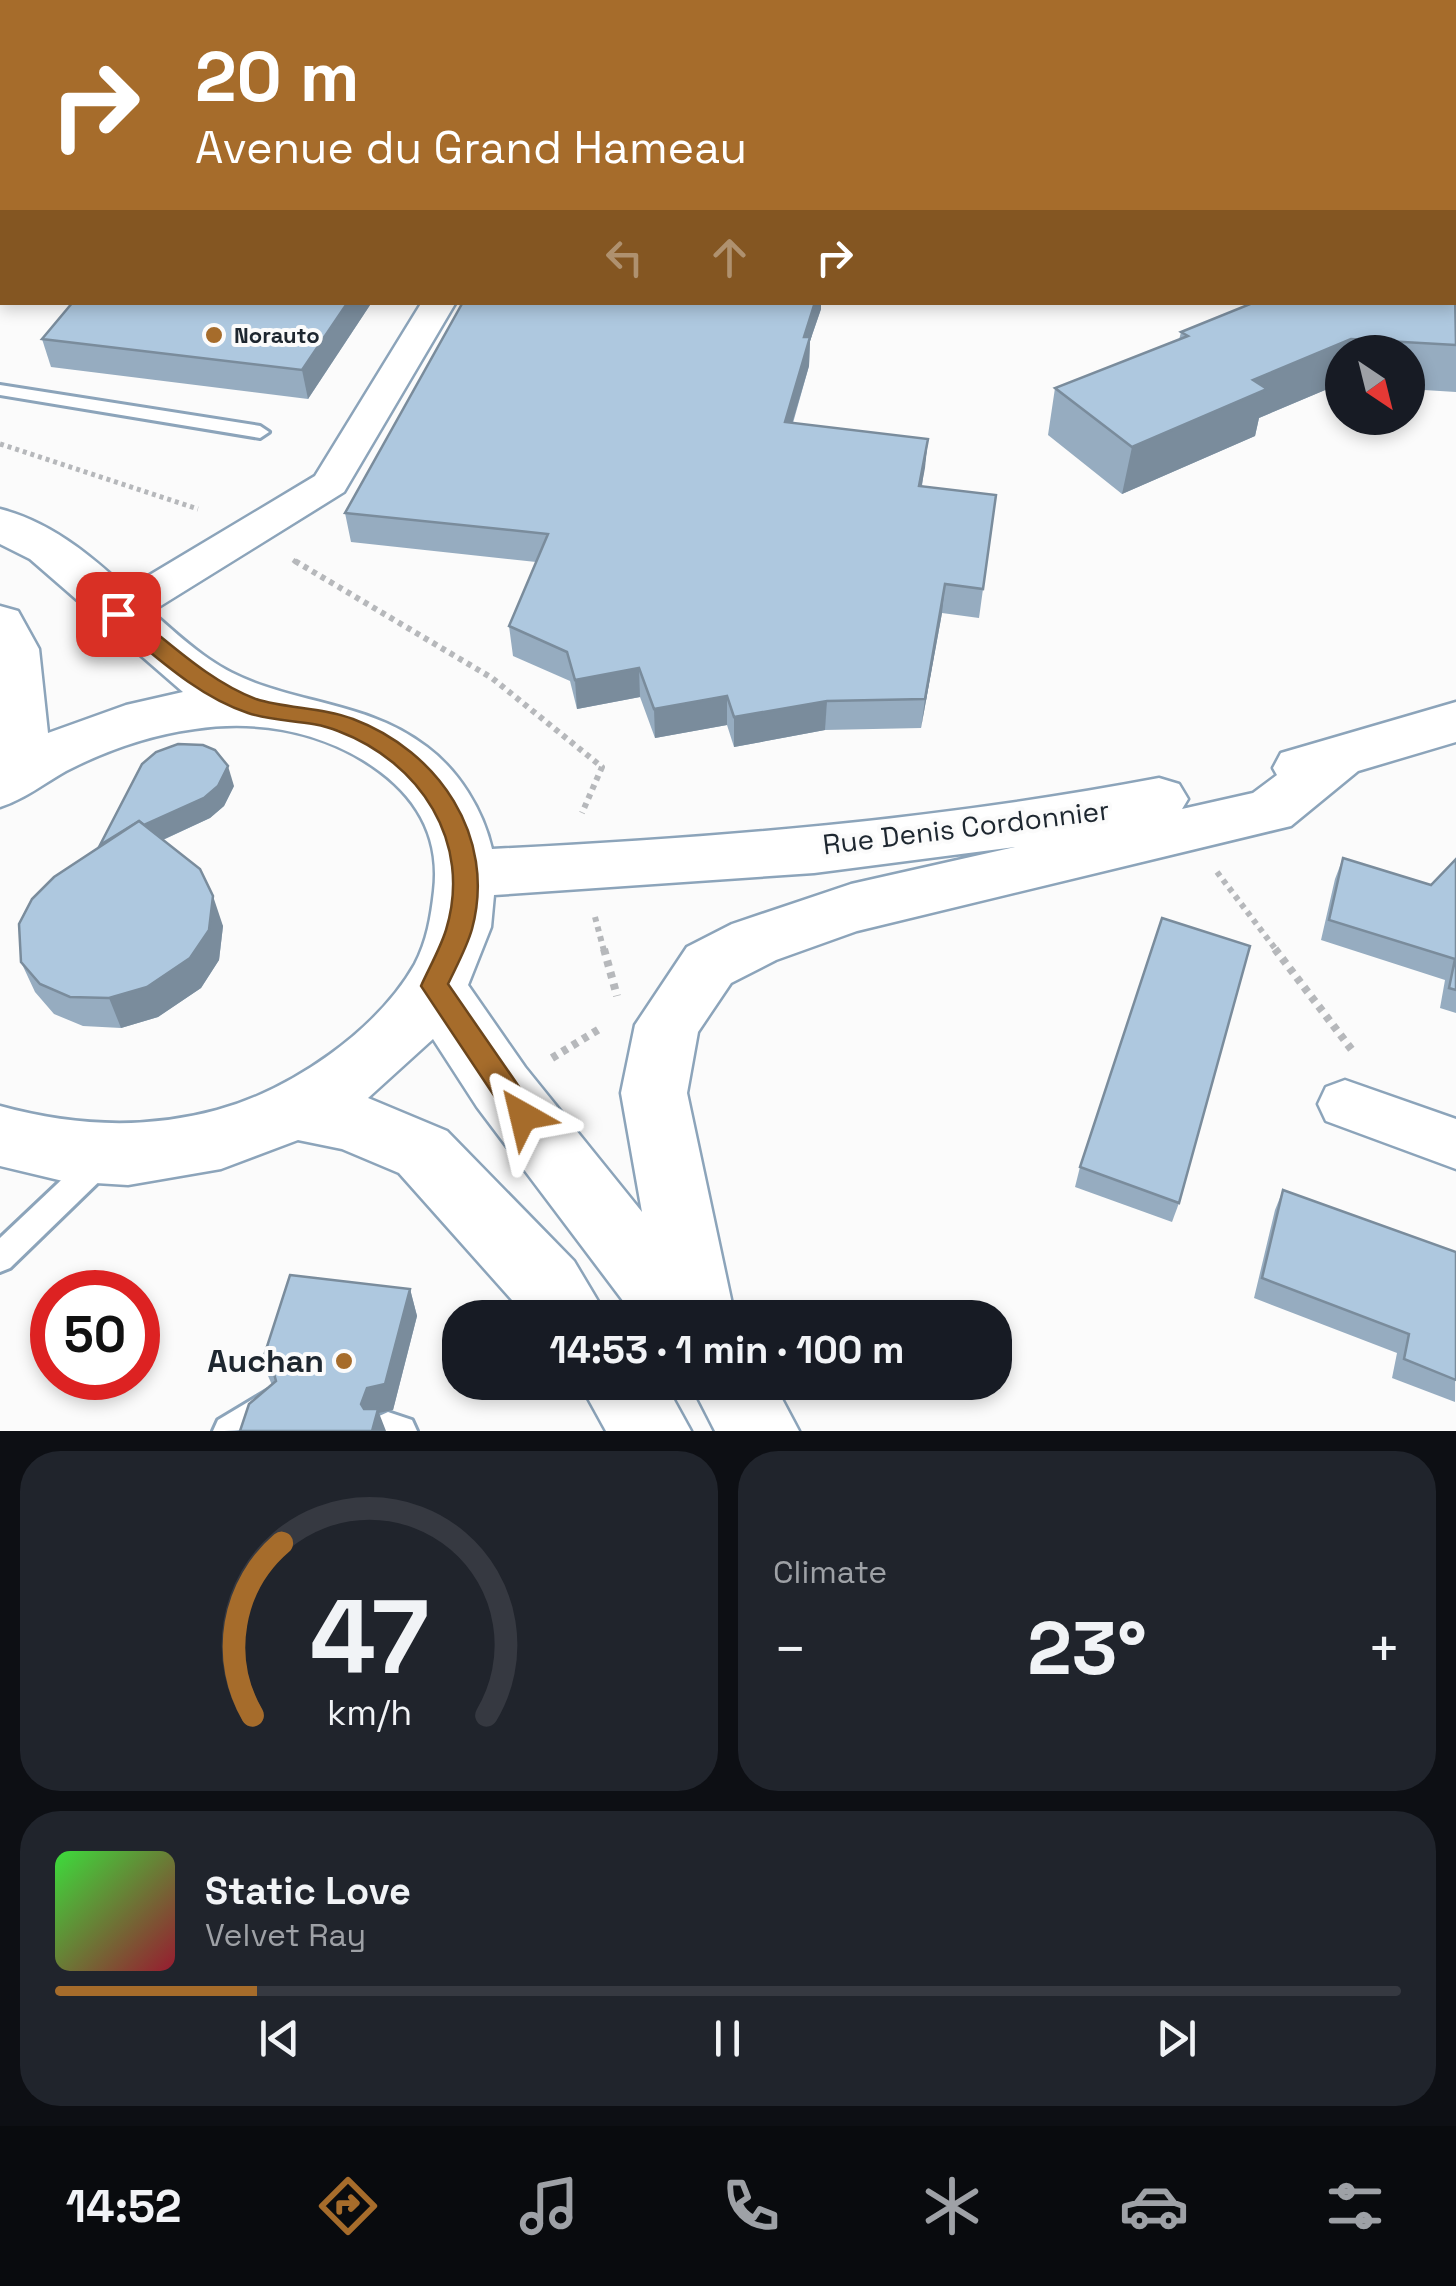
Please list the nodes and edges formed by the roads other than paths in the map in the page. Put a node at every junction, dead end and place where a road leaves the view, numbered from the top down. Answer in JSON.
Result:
{"nodes":[{"id":1,"x":437,"y":305,"type":"edge"},
{"id":2,"x":0,"y":390,"type":"edge"},
{"id":3,"x":260,"y":432,"type":"dead end"},
{"id":4,"x":0,"y":524,"type":"edge"},
{"id":5,"x":118,"y":614,"type":"junction"},
{"id":6,"x":0,"y":623,"type":"edge"},
{"id":7,"x":253,"y":707,"type":"junction"},
{"id":8,"x":1456,"y":722,"type":"edge"},
{"id":9,"x":1336,"y":761,"type":"junction"},
{"id":10,"x":11,"y":777,"type":"edge"},
{"id":11,"x":466,"y":873,"type":"junction"},
{"id":12,"x":434,"y":986,"type":"junction"},
{"id":13,"x":1344,"y":1104,"type":"road end"},
{"id":14,"x":294,"y":1110,"type":"junction"},
{"id":15,"x":0,"y":1136,"type":"edge"},
{"id":16,"x":1456,"y":1144,"type":"edge"},
{"id":17,"x":106,"y":1156,"type":"junction"},
{"id":18,"x":0,"y":1258,"type":"edge"},
{"id":19,"x":558,"y":1300,"type":"edge"},
{"id":20,"x":668,"y":1300,"type":"edge"},
{"id":21,"x":694,"y":1300,"type":"edge"},
{"id":22,"x":630,"y":1400,"type":"edge"},
{"id":23,"x":740,"y":1400,"type":"edge"},
{"id":24,"x":268,"y":1404,"type":"edge"},
{"id":25,"x":229,"y":1431,"type":"edge"},
{"id":26,"x":652,"y":1431,"type":"edge"},
{"id":27,"x":760,"y":1431,"type":"edge"}],
"edges":[{"from":1,"to":5,"type":"street"},
{"from":2,"to":3,"type":"lane"},
{"from":4,"to":5,"type":"main road"},
{"from":5,"to":7,"type":"main road"},
{"from":6,"to":10,"type":"main road"},
{"from":7,"to":10,"type":"main road"},
{"from":7,"to":11,"type":"main road"},
{"from":8,"to":9,"type":"main road","name":"Rue Denis Cordonnier"},
{"from":9,"to":11,"type":"main road","name":"Rue Denis Cordonnier"},
{"from":9,"to":21,"type":"main road"},
{"from":11,"to":12,"type":"main road"},
{"from":12,"to":14,"type":"main road"},
{"from":12,"to":20,"type":"main road"},
{"from":13,"to":16,"type":"street"},
{"from":14,"to":17,"type":"main road"},
{"from":14,"to":19,"type":"main road"},
{"from":15,"to":17,"type":"main road"},
{"from":17,"to":18,"type":"lane"},
{"from":22,"to":26,"type":"main road"},
{"from":23,"to":27,"type":"main road"},
{"from":24,"to":25,"type":"lane"}]}
